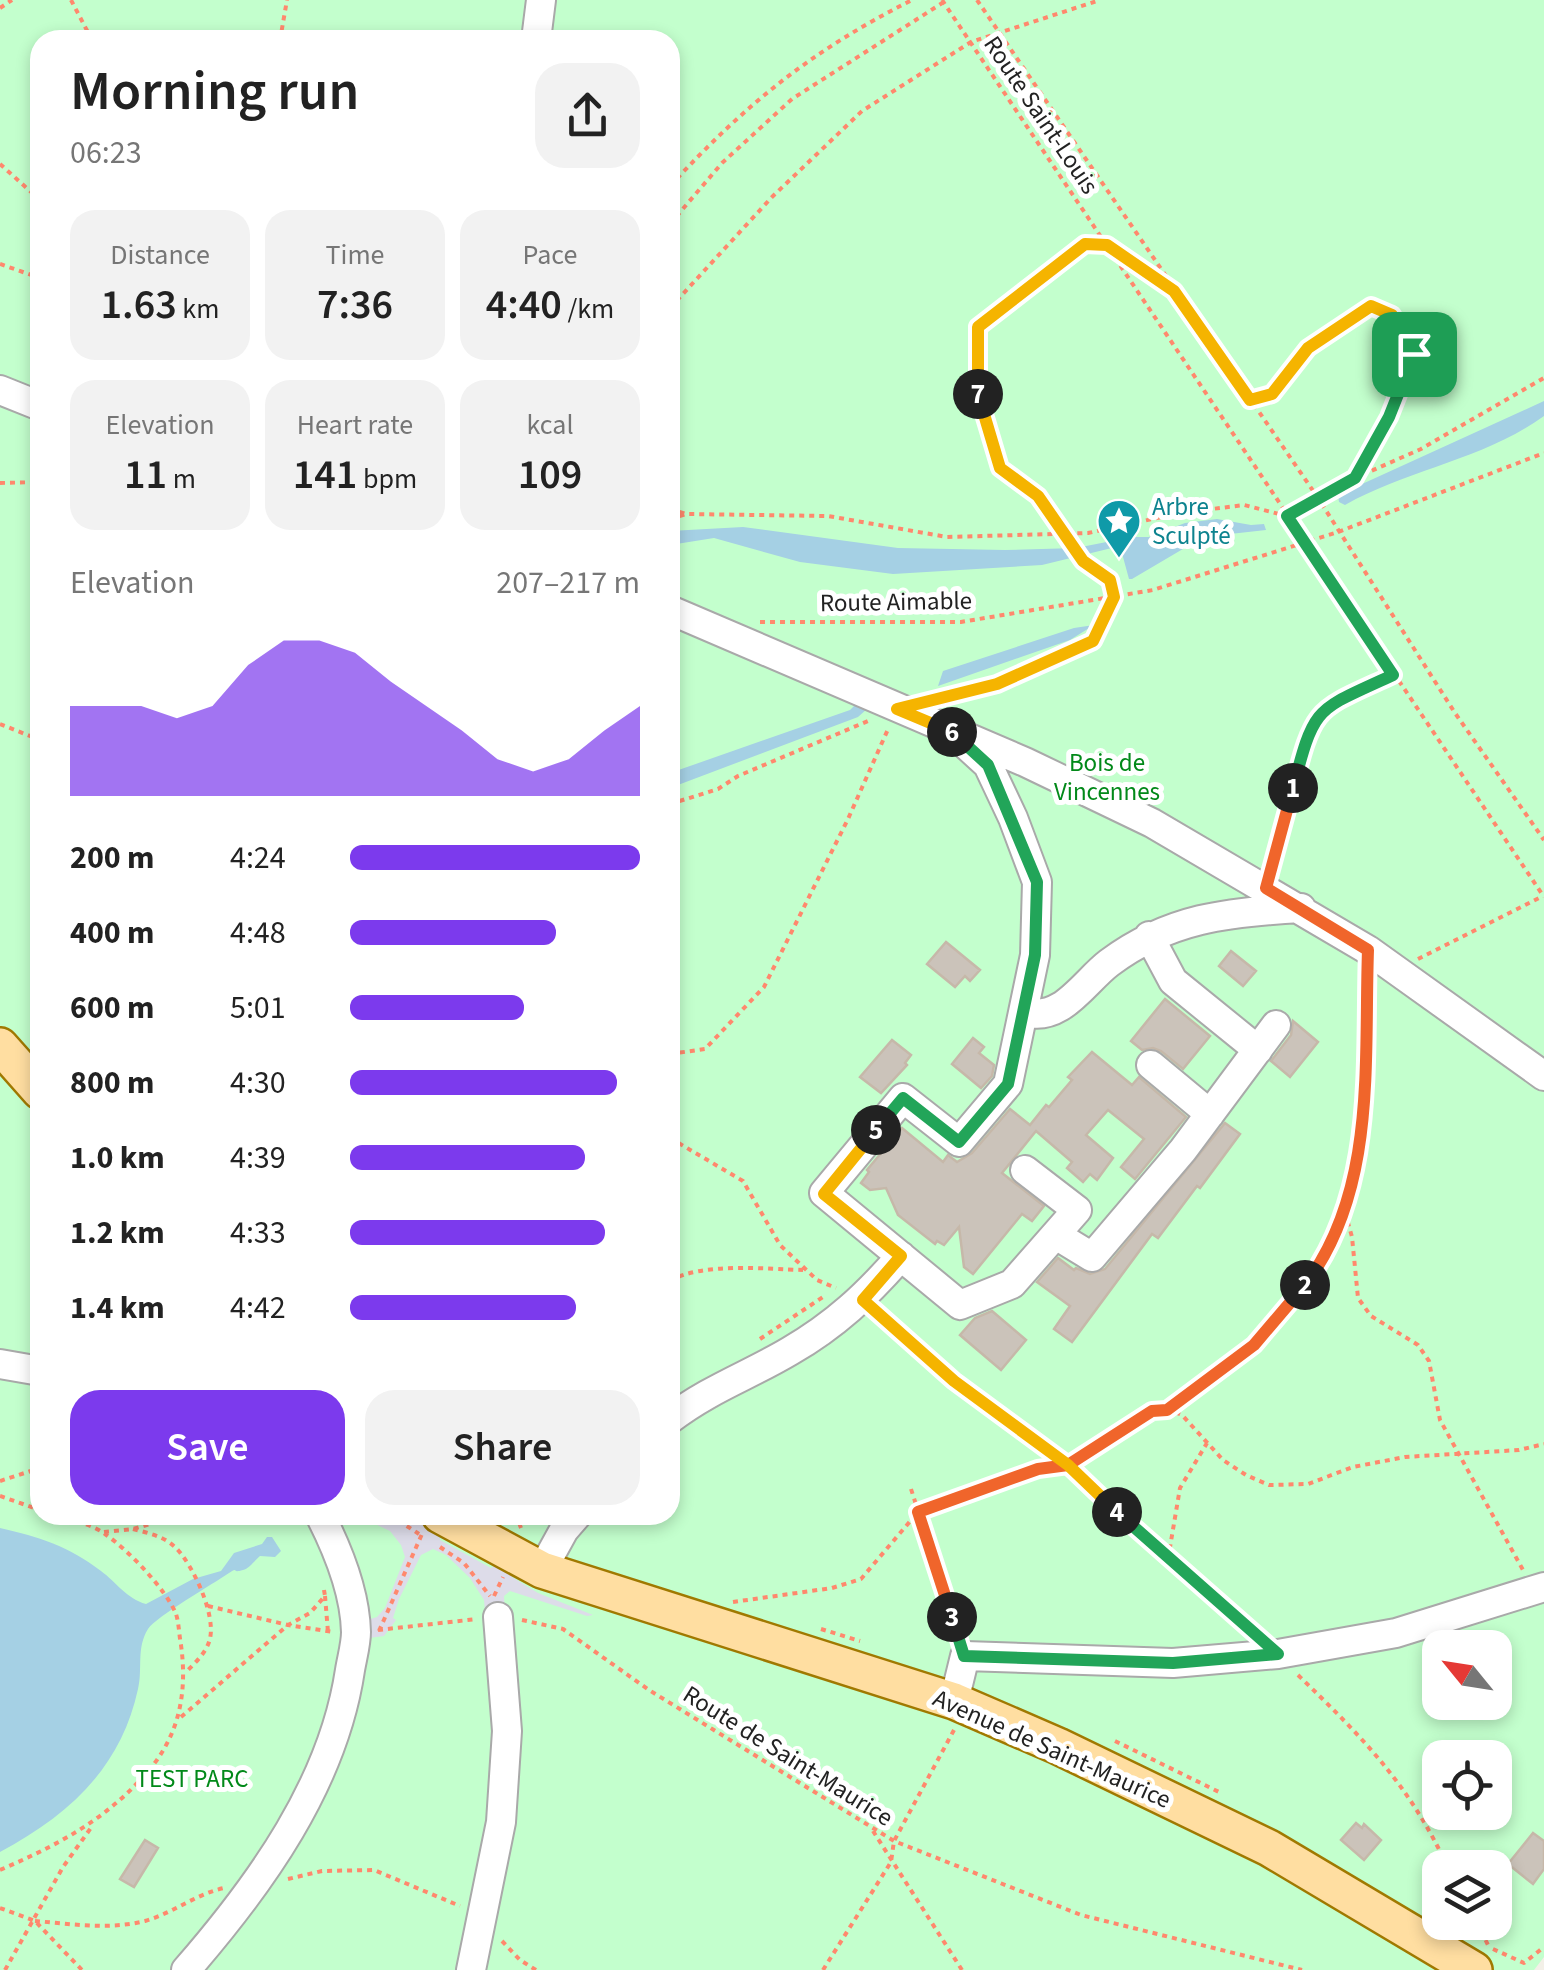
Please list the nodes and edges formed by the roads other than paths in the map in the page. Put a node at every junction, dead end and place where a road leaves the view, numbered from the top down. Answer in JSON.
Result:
{"nodes":[{"id":1,"x":541,"y":0,"type":"edge"},
{"id":2,"x":537,"y":30,"type":"edge"},
{"id":3,"x":0,"y":390,"type":"edge"},
{"id":4,"x":30,"y":402,"type":"edge"},
{"id":5,"x":680,"y":614,"type":"edge"},
{"id":6,"x":952,"y":732,"type":"junction"},
{"id":7,"x":1301,"y":908,"type":"junction"},
{"id":8,"x":1149,"y":936,"type":"junction"},
{"id":9,"x":1026,"y":1012,"type":"junction"},
{"id":10,"x":1276,"y":1025,"type":"dead end"},
{"id":11,"x":0,"y":1046,"type":"edge"},
{"id":12,"x":1258,"y":1050,"type":"junction"},
{"id":13,"x":1151,"y":1065,"type":"dead end"},
{"id":14,"x":1544,"y":1076,"type":"edge"},
{"id":15,"x":30,"y":1080,"type":"edge"},
{"id":16,"x":1210,"y":1114,"type":"junction"},
{"id":17,"x":1025,"y":1170,"type":"dead end"},
{"id":18,"x":1056,"y":1235,"type":"junction"},
{"id":19,"x":901,"y":1256,"type":"junction"},
{"id":20,"x":0,"y":1364,"type":"edge"},
{"id":21,"x":30,"y":1369,"type":"edge"},
{"id":22,"x":680,"y":1412,"type":"edge"},
{"id":23,"x":325,"y":1525,"type":"edge"},
{"id":24,"x":568,"y":1525,"type":"edge"},
{"id":25,"x":438,"y":1530,"type":"edge"},
{"id":26,"x":542,"y":1570,"type":"junction"},
{"id":27,"x":1539,"y":1589,"type":"edge"},
{"id":28,"x":495,"y":1609,"type":"road end"},
{"id":29,"x":960,"y":1704,"type":"junction"},
{"id":30,"x":1481,"y":1958,"type":"edge"},
{"id":31,"x":186,"y":1970,"type":"edge"},
{"id":32,"x":471,"y":1970,"type":"edge"}],
"edges":[{"from":1,"to":2,"type":"street"},
{"from":3,"to":4,"type":"street"},
{"from":5,"to":6,"type":"street"},
{"from":6,"to":7,"type":"street"},
{"from":6,"to":9,"type":"street"},
{"from":7,"to":8,"type":"street"},
{"from":7,"to":14,"type":"street"},
{"from":8,"to":9,"type":"street"},
{"from":8,"to":12,"type":"street"},
{"from":9,"to":19,"type":"street"},
{"from":10,"to":12,"type":"street"},
{"from":11,"to":15,"type":"main road"},
{"from":12,"to":16,"type":"street"},
{"from":13,"to":16,"type":"street"},
{"from":16,"to":18,"type":"street"},
{"from":17,"to":18,"type":"street"},
{"from":18,"to":19,"type":"street"},
{"from":19,"to":22,"type":"street"},
{"from":20,"to":21,"type":"street"},
{"from":23,"to":31,"type":"street"},
{"from":24,"to":26,"type":"street"},
{"from":25,"to":26,"type":"main road","name":"Avenue de Saint-Maurice"},
{"from":26,"to":29,"type":"main road","name":"Avenue de Saint-Maurice"},
{"from":27,"to":29,"type":"street"},
{"from":28,"to":32,"type":"street"},
{"from":29,"to":30,"type":"main road","name":"Avenue de Saint-Maurice"}]}
